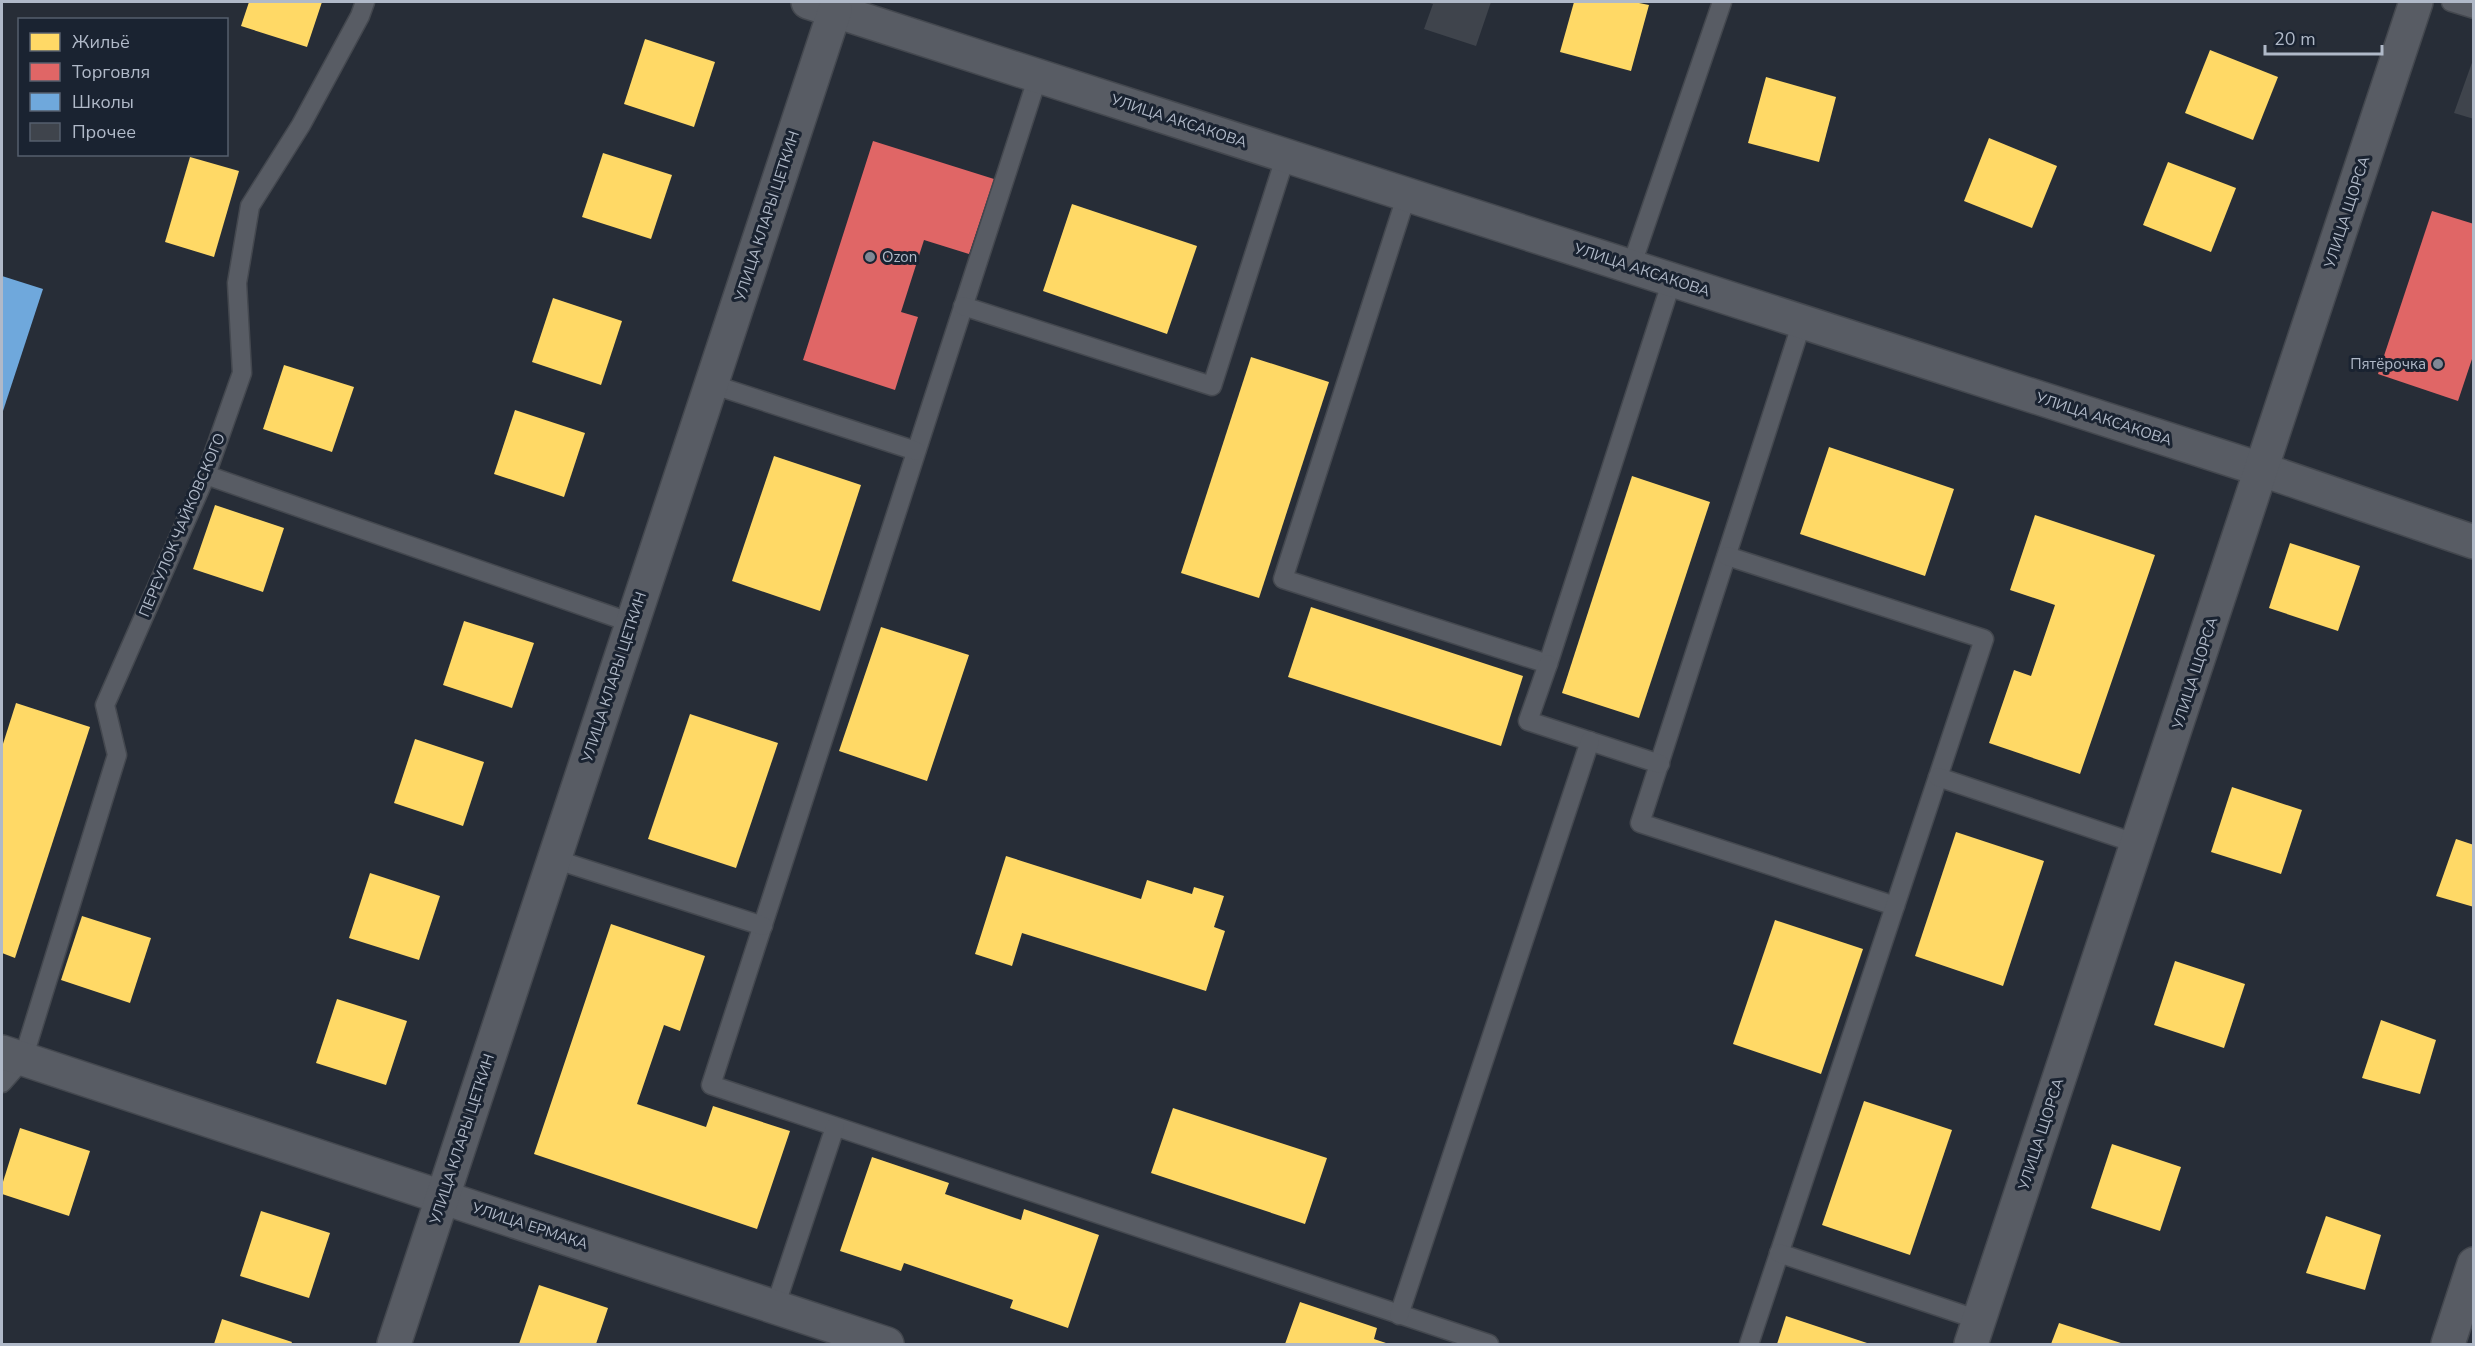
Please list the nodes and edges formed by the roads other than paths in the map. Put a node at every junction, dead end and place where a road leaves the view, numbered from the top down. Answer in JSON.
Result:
{"nodes":[{"id":1,"x":365,"y":2,"type":"edge"},
{"id":2,"x":1722,"y":2,"type":"edge"},
{"id":3,"x":2416,"y":2,"type":"edge"},
{"id":4,"x":2451,"y":2,"type":"edge"},
{"id":5,"x":822,"y":6,"type":"edge"},
{"id":6,"x":2474,"y":9,"type":"edge"},
{"id":7,"x":1038,"y":76,"type":"junction"},
{"id":8,"x":1286,"y":155,"type":"junction"},
{"id":9,"x":1407,"y":194,"type":"junction"},
{"id":10,"x":1631,"y":267,"type":"junction"},
{"id":11,"x":1672,"y":280,"type":"junction"},
{"id":12,"x":963,"y":306,"type":"junction"},
{"id":13,"x":1802,"y":322,"type":"junction"},
{"id":14,"x":711,"y":384,"type":"junction"},
{"id":15,"x":916,"y":451,"type":"junction"},
{"id":16,"x":2263,"y":470,"type":"junction"},
{"id":17,"x":206,"y":475,"type":"junction"},
{"id":18,"x":2474,"y":542,"type":"edge"},
{"id":19,"x":1726,"y":556,"type":"junction"},
{"id":20,"x":632,"y":623,"type":"junction"},
{"id":21,"x":1548,"y":664,"type":"junction"},
{"id":22,"x":1590,"y":741,"type":"junction"},
{"id":23,"x":1659,"y":764,"type":"junction"},
{"id":24,"x":1938,"y":777,"type":"junction"},
{"id":25,"x":2138,"y":844,"type":"junction"},
{"id":26,"x":554,"y":859,"type":"junction"},
{"id":27,"x":1895,"y":906,"type":"junction"},
{"id":28,"x":763,"y":926,"type":"junction"},
{"id":29,"x":9,"y":1065,"type":"edge"},
{"id":30,"x":835,"y":1127,"type":"junction"},
{"id":31,"x":442,"y":1197,"type":"junction"},
{"id":32,"x":1779,"y":1253,"type":"junction"},
{"id":33,"x":2474,"y":1264,"type":"edge"},
{"id":34,"x":775,"y":1308,"type":"junction"},
{"id":35,"x":1399,"y":1315,"type":"junction"},
{"id":36,"x":1975,"y":1332,"type":"edge"},
{"id":37,"x":394,"y":1344,"type":"edge"},
{"id":38,"x":887,"y":1344,"type":"edge"},
{"id":39,"x":1489,"y":1344,"type":"edge"},
{"id":40,"x":1749,"y":1344,"type":"edge"},
{"id":41,"x":2448,"y":1344,"type":"edge"}],
"edges":[{"from":1,"to":17,"type":"lane","name":"ПЕРЕУЛОК ЧАЙКОВСКОГО"},
{"from":2,"to":10,"type":"lane"},
{"from":3,"to":16,"type":"street","name":"УЛИЦА ЩОРСА"},
{"from":4,"to":6,"type":"lane"},
{"from":5,"to":7,"type":"street","name":"УЛИЦА АКСАКОВА"},
{"from":5,"to":14,"type":"street","name":"УЛИЦА КЛАРЫ ЦЕТКИН"},
{"from":7,"to":8,"type":"street","name":"УЛИЦА АКСАКОВА"},
{"from":7,"to":12,"type":"lane"},
{"from":8,"to":9,"type":"street","name":"УЛИЦА АКСАКОВА"},
{"from":8,"to":12,"type":"lane"},
{"from":9,"to":10,"type":"street","name":"УЛИЦА АКСАКОВА"},
{"from":9,"to":21,"type":"lane"},
{"from":10,"to":11,"type":"street","name":"УЛИЦА АКСАКОВА"},
{"from":11,"to":13,"type":"street","name":"УЛИЦА АКСАКОВА"},
{"from":11,"to":21,"type":"lane"},
{"from":12,"to":15,"type":"lane"},
{"from":13,"to":16,"type":"street","name":"УЛИЦА АКСАКОВА"},
{"from":13,"to":19,"type":"lane"},
{"from":14,"to":15,"type":"lane"},
{"from":14,"to":20,"type":"street","name":"УЛИЦА КЛАРЫ ЦЕТКИН"},
{"from":15,"to":28,"type":"lane"},
{"from":16,"to":18,"type":"street","name":"УЛИЦА АКСАКОВА"},
{"from":16,"to":25,"type":"street","name":"УЛИЦА ЩОРСА"},
{"from":17,"to":20,"type":"lane"},
{"from":17,"to":29,"type":"lane","name":"ПЕРЕУЛОК ЧАЙКОВСКОГО"},
{"from":19,"to":23,"type":"lane"},
{"from":19,"to":24,"type":"lane"},
{"from":20,"to":26,"type":"street","name":"УЛИЦА КЛАРЫ ЦЕТКИН"},
{"from":21,"to":22,"type":"lane"},
{"from":22,"to":23,"type":"lane"},
{"from":22,"to":35,"type":"lane"},
{"from":23,"to":27,"type":"lane"},
{"from":24,"to":25,"type":"lane"},
{"from":24,"to":27,"type":"lane"},
{"from":25,"to":36,"type":"street","name":"УЛИЦА ЩОРСА"},
{"from":26,"to":28,"type":"lane"},
{"from":26,"to":31,"type":"street","name":"УЛИЦА КЛАРЫ ЦЕТКИН"},
{"from":27,"to":32,"type":"lane"},
{"from":28,"to":30,"type":"lane"},
{"from":29,"to":31,"type":"street","name":"УЛИЦА ЕРМАКА"},
{"from":30,"to":34,"type":"lane"},
{"from":30,"to":35,"type":"lane"},
{"from":31,"to":34,"type":"street","name":"УЛИЦА ЕРМАКА"},
{"from":31,"to":37,"type":"street","name":"УЛИЦА КЛАРЫ ЦЕТКИН"},
{"from":32,"to":36,"type":"lane"},
{"from":32,"to":40,"type":"lane"},
{"from":33,"to":41,"type":"street"},
{"from":34,"to":38,"type":"street","name":"УЛИЦА ЕРМАКА"},
{"from":35,"to":39,"type":"lane"}]}
